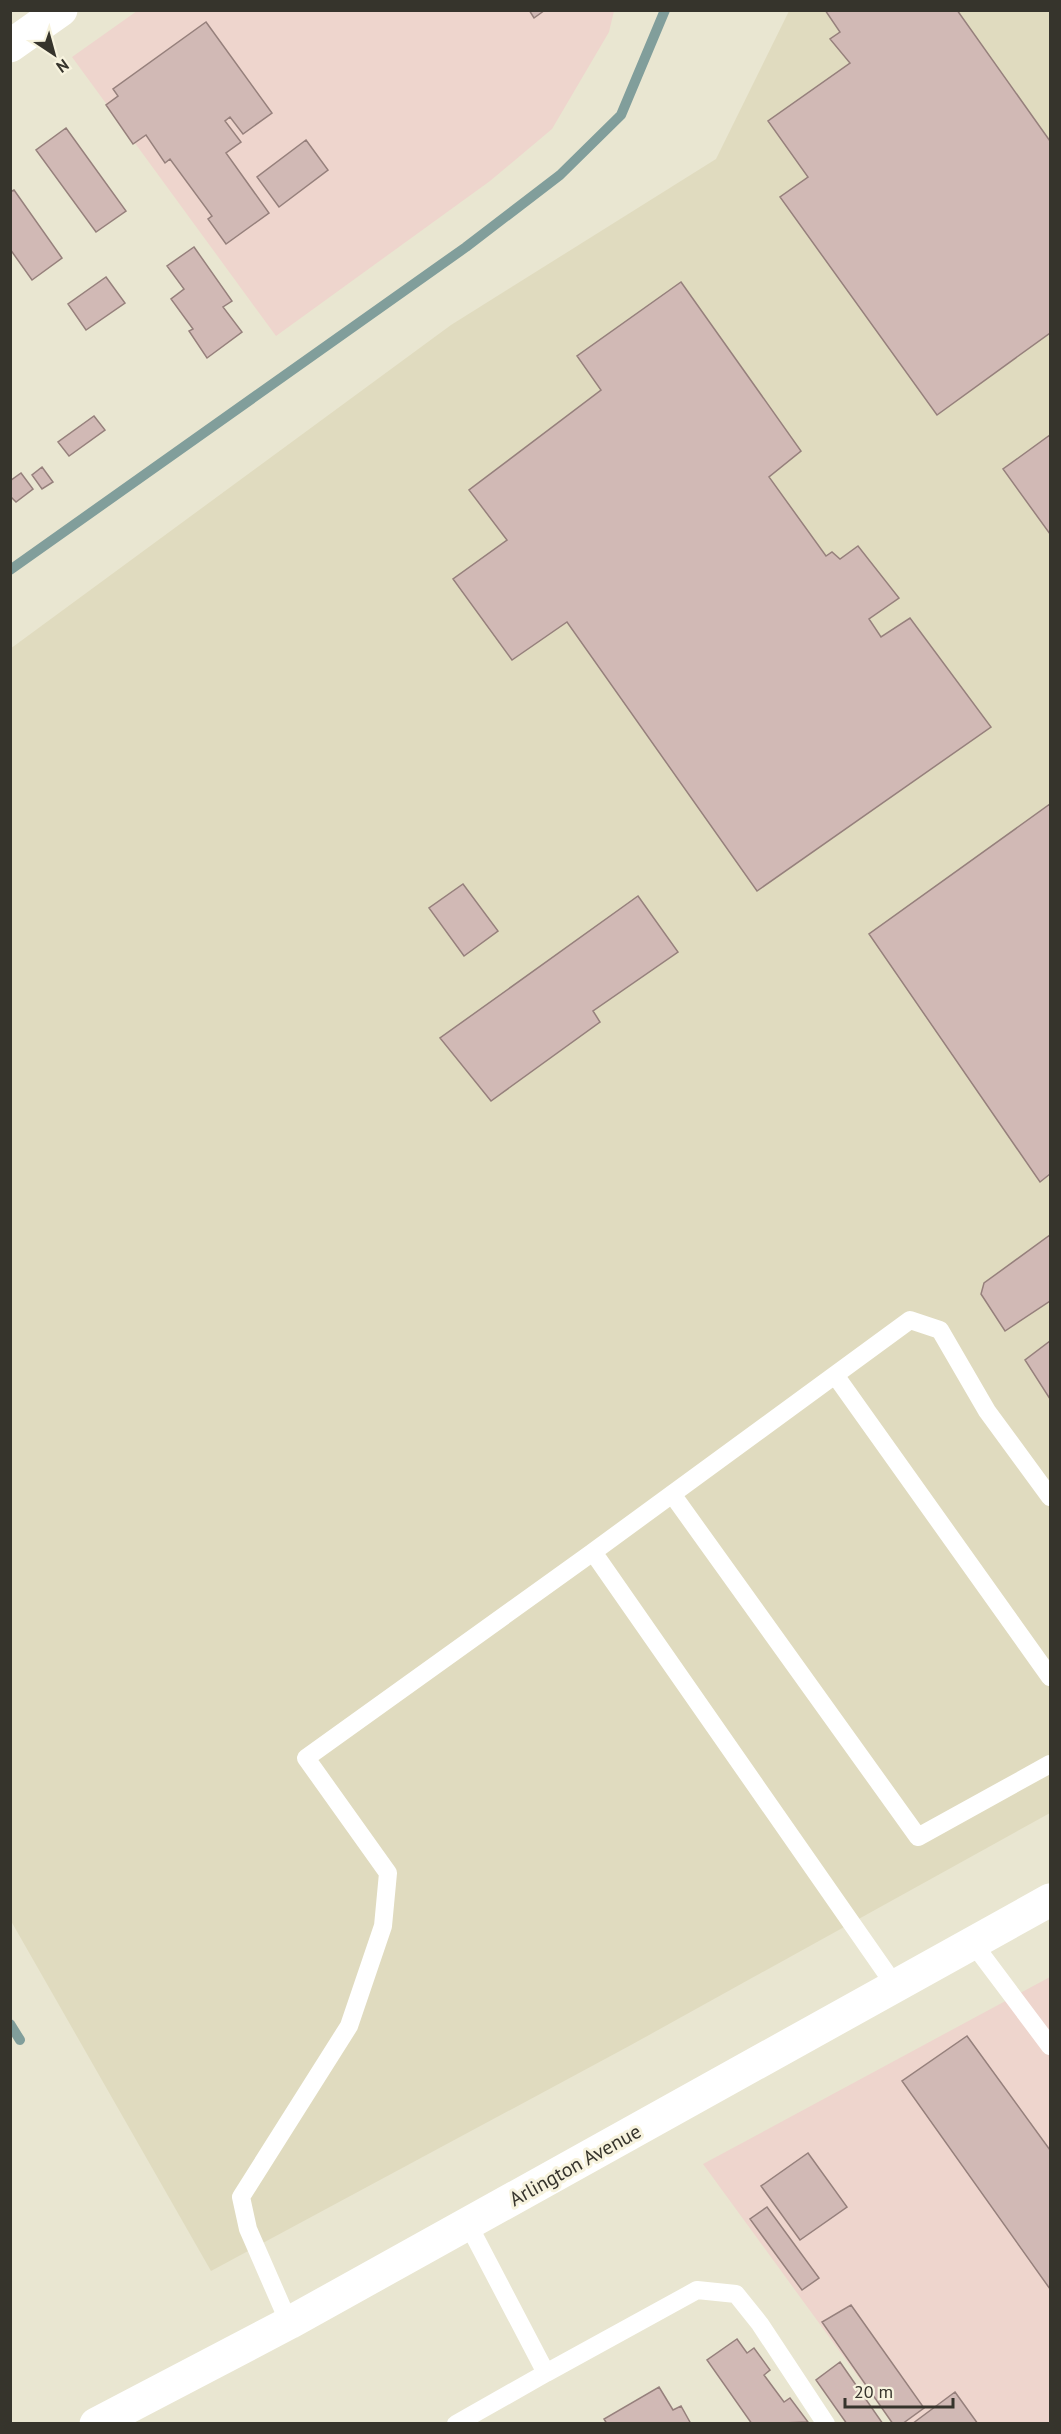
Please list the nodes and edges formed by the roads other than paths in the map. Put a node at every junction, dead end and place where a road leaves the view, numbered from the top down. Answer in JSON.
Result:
{"nodes":[{"id":1,"x":61,"y":10,"type":"edge"},
{"id":2,"x":10,"y":46,"type":"edge"},
{"id":3,"x":835,"y":1375,"type":"junction"},
{"id":4,"x":672,"y":1494,"type":"junction"},
{"id":5,"x":1050,"y":1497,"type":"edge"},
{"id":6,"x":593,"y":1552,"type":"junction"},
{"id":7,"x":1050,"y":1677,"type":"edge"},
{"id":8,"x":1050,"y":1764,"type":"edge"},
{"id":9,"x":1050,"y":1900,"type":"edge"},
{"id":10,"x":972,"y":1942,"type":"junction"},
{"id":11,"x":896,"y":1988,"type":"junction"},
{"id":12,"x":1050,"y":2046,"type":"edge"},
{"id":13,"x":468,"y":2224,"type":"junction"},
{"id":14,"x":289,"y":2323,"type":"junction"},
{"id":15,"x":546,"y":2373,"type":"junction"},
{"id":16,"x":96,"y":2424,"type":"edge"},
{"id":17,"x":456,"y":2424,"type":"edge"},
{"id":18,"x":826,"y":2424,"type":"edge"}],
"edges":[{"from":1,"to":2,"type":"main road"},
{"from":3,"to":4,"type":"lane"},
{"from":3,"to":5,"type":"lane"},
{"from":3,"to":7,"type":"lane"},
{"from":4,"to":6,"type":"lane"},
{"from":4,"to":8,"type":"lane"},
{"from":6,"to":11,"type":"lane"},
{"from":6,"to":14,"type":"lane"},
{"from":9,"to":10,"type":"main road","name":"Arlington Avenue"},
{"from":10,"to":11,"type":"main road","name":"Arlington Avenue"},
{"from":10,"to":12,"type":"lane"},
{"from":11,"to":13,"type":"main road","name":"Arlington Avenue"},
{"from":13,"to":14,"type":"main road","name":"Arlington Avenue"},
{"from":13,"to":15,"type":"lane"},
{"from":14,"to":16,"type":"main road","name":"Arlington Avenue"},
{"from":15,"to":17,"type":"lane"},
{"from":15,"to":18,"type":"lane"}]}
